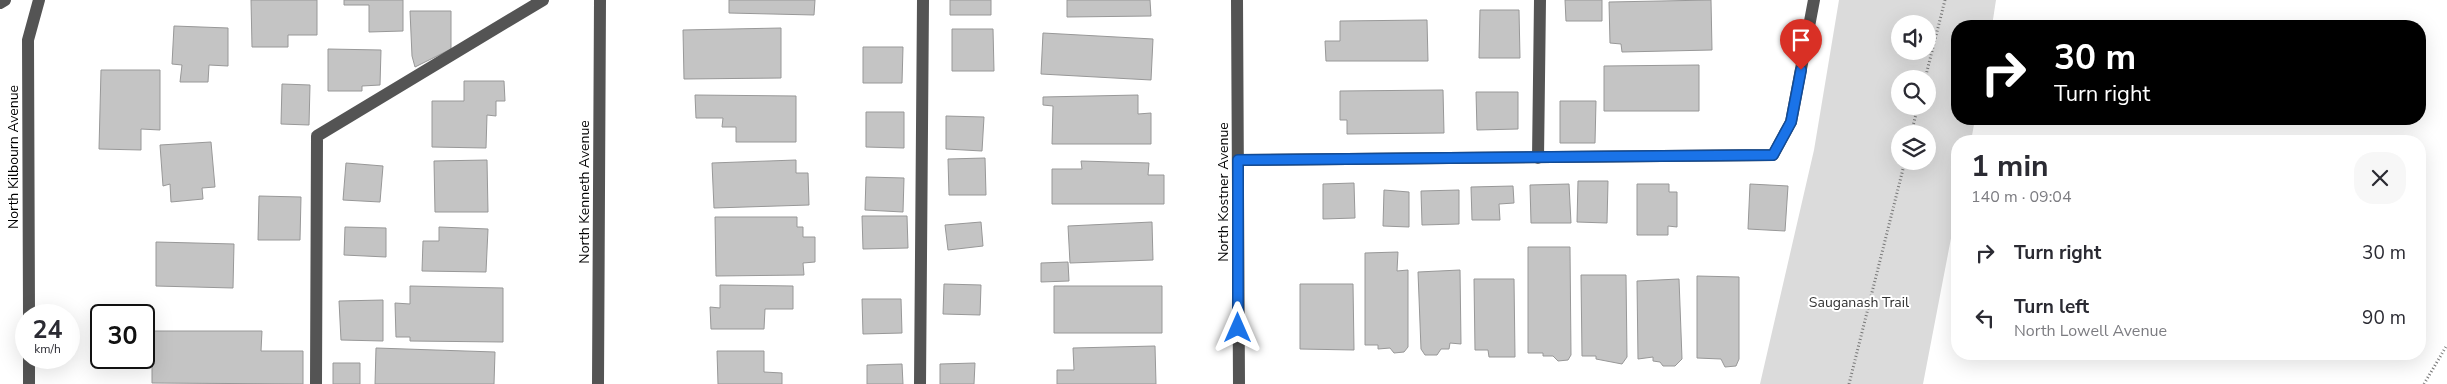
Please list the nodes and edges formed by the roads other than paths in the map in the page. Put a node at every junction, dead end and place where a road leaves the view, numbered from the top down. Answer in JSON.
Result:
{"nodes":[{"id":1,"x":5,"y":0,"type":"edge"},
{"id":2,"x":39,"y":0,"type":"edge"},
{"id":3,"x":543,"y":0,"type":"edge"},
{"id":4,"x":600,"y":0,"type":"edge"},
{"id":5,"x":922,"y":0,"type":"edge"},
{"id":6,"x":1237,"y":0,"type":"edge"},
{"id":7,"x":1540,"y":0,"type":"edge"},
{"id":8,"x":1814,"y":0,"type":"edge"},
{"id":9,"x":0,"y":3,"type":"edge"},
{"id":10,"x":1538,"y":158,"type":"junction"},
{"id":11,"x":1238,"y":160,"type":"junction"},
{"id":12,"x":29,"y":304,"type":"edge"},
{"id":13,"x":29,"y":369,"type":"edge"},
{"id":14,"x":29,"y":384,"type":"edge"},
{"id":15,"x":316,"y":384,"type":"edge"},
{"id":16,"x":598,"y":384,"type":"edge"},
{"id":17,"x":920,"y":384,"type":"edge"},
{"id":18,"x":1239,"y":384,"type":"edge"}],
"edges":[{"from":1,"to":9,"type":"street"},
{"from":2,"to":12,"type":"street","name":"North Kilbourn Avenue"},
{"from":3,"to":15,"type":"street"},
{"from":4,"to":16,"type":"street","name":"North Kenneth Avenue"},
{"from":5,"to":17,"type":"street"},
{"from":6,"to":11,"type":"street","name":"North Kostner Avenue"},
{"from":7,"to":10,"type":"street"},
{"from":8,"to":10,"type":"street"},
{"from":10,"to":11,"type":"street"},
{"from":11,"to":18,"type":"street","name":"North Kostner Avenue"},
{"from":13,"to":14,"type":"street"}]}
